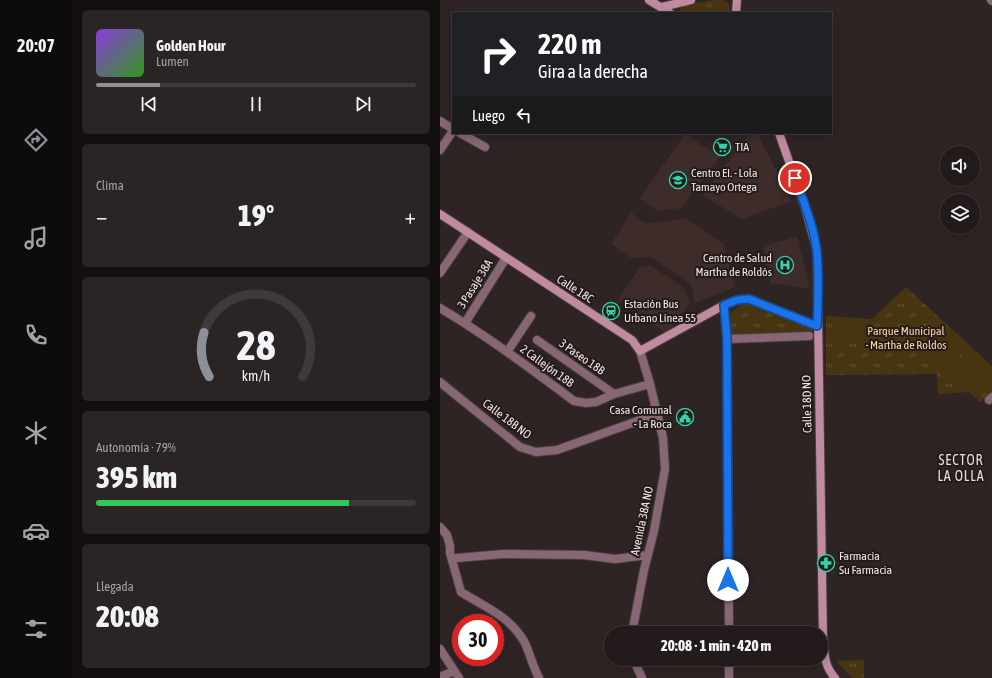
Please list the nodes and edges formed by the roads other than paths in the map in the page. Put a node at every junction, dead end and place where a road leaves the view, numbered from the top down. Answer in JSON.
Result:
{"nodes":[{"id":1,"x":649,"y":0,"type":"edge"},
{"id":2,"x":691,"y":0,"type":"edge"},
{"id":3,"x":737,"y":0,"type":"edge"},
{"id":4,"x":662,"y":7,"type":"junction"},
{"id":5,"x":669,"y":12,"type":"edge"},
{"id":6,"x":736,"y":12,"type":"edge"},
{"id":7,"x":440,"y":121,"type":"edge"},
{"id":8,"x":452,"y":129,"type":"edge"},
{"id":9,"x":452,"y":132,"type":"edge"},
{"id":10,"x":462,"y":134,"type":"edge"},
{"id":11,"x":780,"y":134,"type":"edge"},
{"id":12,"x":485,"y":147,"type":"dead end"},
{"id":13,"x":440,"y":150,"type":"edge"},
{"id":14,"x":440,"y":214,"type":"edge"},
{"id":15,"x":468,"y":232,"type":"junction"},
{"id":16,"x":506,"y":258,"type":"junction"},
{"id":17,"x":440,"y":273,"type":"edge"},
{"id":18,"x":724,"y":305,"type":"junction"},
{"id":19,"x":440,"y":308,"type":"edge"},
{"id":20,"x":531,"y":316,"type":"dead end"},
{"id":21,"x":465,"y":323,"type":"junction"},
{"id":22,"x":817,"y":326,"type":"junction"},
{"id":23,"x":808,"y":336,"type":"dead end"},
{"id":24,"x":727,"y":339,"type":"junction"},
{"id":25,"x":537,"y":340,"type":"dead end"},
{"id":26,"x":640,"y":351,"type":"junction"},
{"id":27,"x":507,"y":352,"type":"junction"},
{"id":28,"x":440,"y":382,"type":"edge"},
{"id":29,"x":650,"y":384,"type":"junction"},
{"id":30,"x":614,"y":394,"type":"junction"},
{"id":31,"x":657,"y":414,"type":"junction"},
{"id":32,"x":440,"y":527,"type":"edge"},
{"id":33,"x":648,"y":555,"type":"junction"},
{"id":34,"x":457,"y":558,"type":"dead end"},
{"id":35,"x":633,"y":626,"type":"edge"},
{"id":36,"x":729,"y":626,"type":"edge"},
{"id":37,"x":440,"y":649,"type":"edge"},
{"id":38,"x":636,"y":666,"type":"edge"},
{"id":39,"x":729,"y":666,"type":"edge"},
{"id":40,"x":456,"y":674,"type":"edge"},
{"id":41,"x":440,"y":677,"type":"edge"},
{"id":42,"x":538,"y":678,"type":"edge"},
{"id":43,"x":642,"y":678,"type":"edge"},
{"id":44,"x":729,"y":678,"type":"edge"},
{"id":45,"x":835,"y":678,"type":"edge"}],
"edges":[{"from":1,"to":4,"type":"street"},
{"from":2,"to":4,"type":"street"},
{"from":3,"to":6,"type":"street"},
{"from":4,"to":5,"type":"street"},
{"from":7,"to":8,"type":"street"},
{"from":9,"to":13,"type":"street"},
{"from":10,"to":12,"type":"street"},
{"from":11,"to":22,"type":"street","name":"Calle 18D NO"},
{"from":14,"to":15,"type":"street","name":"Calle 18C"},
{"from":15,"to":16,"type":"street","name":"Calle 18C"},
{"from":15,"to":17,"type":"street"},
{"from":16,"to":21,"type":"street","name":"3 Pasaje 38A"},
{"from":16,"to":26,"type":"street","name":"Calle 18C"},
{"from":18,"to":22,"type":"street"},
{"from":18,"to":24,"type":"street"},
{"from":18,"to":26,"type":"street"},
{"from":19,"to":21,"type":"street","name":"2 Callejón 18B"},
{"from":20,"to":27,"type":"street"},
{"from":21,"to":27,"type":"street","name":"2 Callejón 18B"},
{"from":22,"to":45,"type":"street","name":"Calle 18D NO"},
{"from":23,"to":24,"type":"street"},
{"from":24,"to":36,"type":"street"},
{"from":25,"to":30,"type":"street","name":"3 Paseo 18B"},
{"from":26,"to":29,"type":"street","name":"Calle 18C"},
{"from":27,"to":30,"type":"street","name":"2 Callejón 18B"},
{"from":28,"to":31,"type":"street","name":"Calle 18B NO"},
{"from":29,"to":30,"type":"street","name":"2 Callejón 18B"},
{"from":29,"to":31,"type":"street","name":"Calle 18C"},
{"from":31,"to":33,"type":"street","name":"Avenida 38A NO"},
{"from":32,"to":42,"type":"street"},
{"from":33,"to":34,"type":"street"},
{"from":33,"to":35,"type":"street","name":"Avenida 38A NO"},
{"from":37,"to":40,"type":"street"},
{"from":38,"to":43,"type":"street"},
{"from":39,"to":44,"type":"street"},
{"from":40,"to":41,"type":"street"}]}
